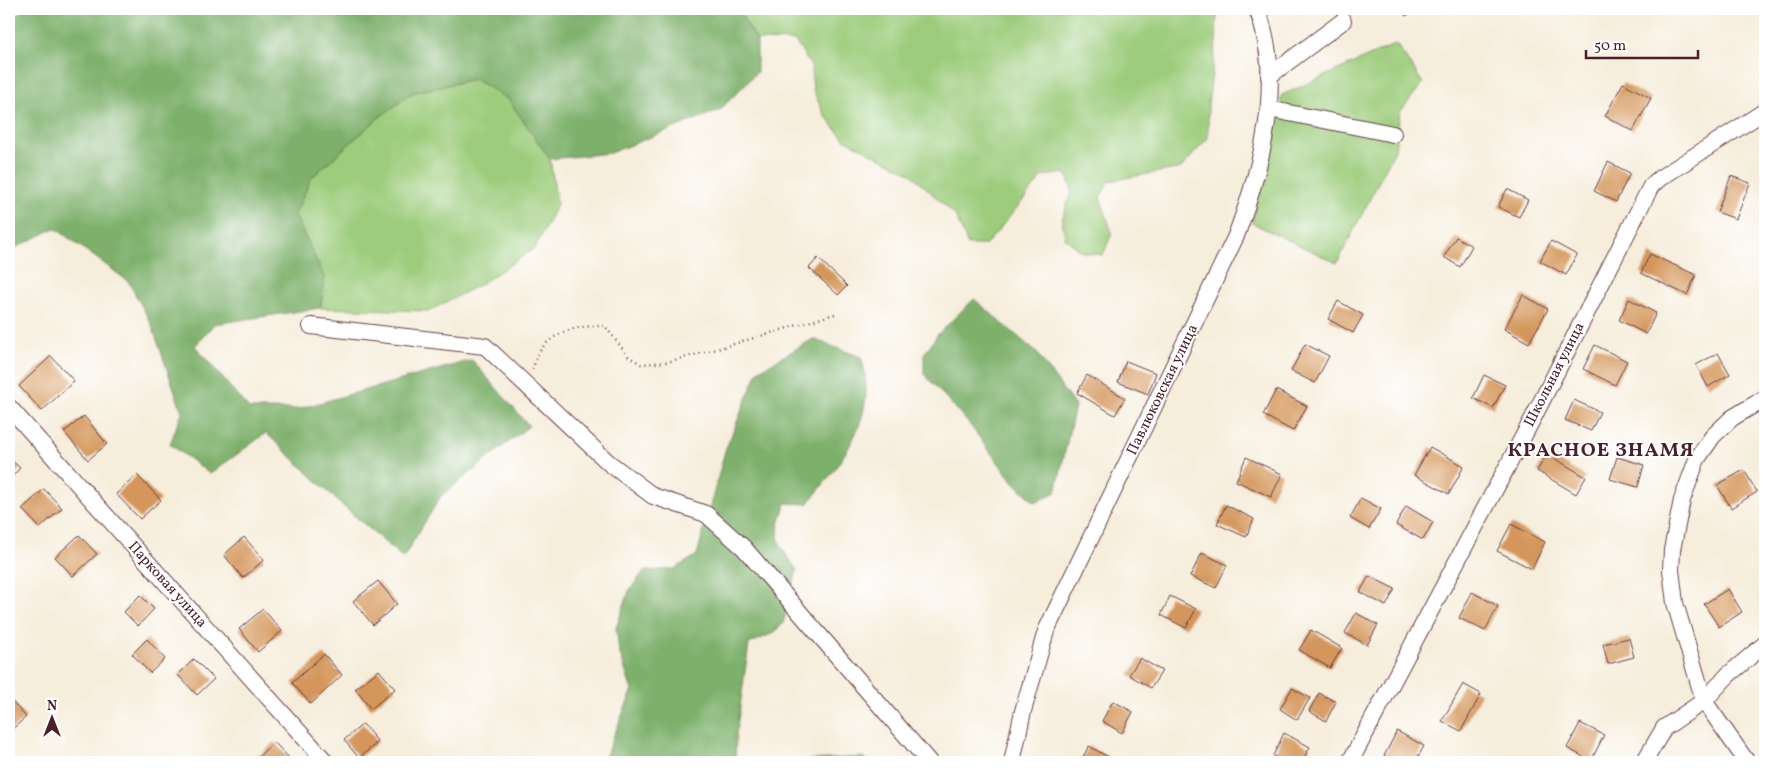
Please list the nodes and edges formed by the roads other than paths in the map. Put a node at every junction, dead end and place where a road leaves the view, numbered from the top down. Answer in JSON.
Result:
{"nodes":[{"id":1,"x":1257,"y":9,"type":"edge"},
{"id":2,"x":1343,"y":21,"type":"dead end"},
{"id":3,"x":1269,"y":76,"type":"junction"},
{"id":4,"x":1268,"y":109,"type":"junction"},
{"id":5,"x":1765,"y":111,"type":"edge"},
{"id":6,"x":1393,"y":134,"type":"dead end"},
{"id":7,"x":311,"y":326,"type":"dead end"},
{"id":8,"x":1765,"y":398,"type":"edge"},
{"id":9,"x":9,"y":407,"type":"edge"},
{"id":10,"x":1765,"y":644,"type":"edge"},
{"id":11,"x":1704,"y":701,"type":"junction"},
{"id":12,"x":326,"y":762,"type":"edge"},
{"id":13,"x":928,"y":762,"type":"edge"},
{"id":14,"x":1012,"y":762,"type":"edge"},
{"id":15,"x":1350,"y":762,"type":"edge"},
{"id":16,"x":1644,"y":762,"type":"edge"},
{"id":17,"x":1747,"y":762,"type":"edge"}],
"edges":[{"from":1,"to":3,"type":"street","name":"Павлюковская улица"},
{"from":2,"to":3,"type":"street"},
{"from":3,"to":4,"type":"street","name":"Павлюковская улица"},
{"from":4,"to":6,"type":"street"},
{"from":4,"to":14,"type":"street","name":"Павлюковская улица"},
{"from":5,"to":15,"type":"street","name":"Школьная улица"},
{"from":7,"to":13,"type":"street"},
{"from":8,"to":11,"type":"street"},
{"from":9,"to":12,"type":"street","name":"Парковая улица"},
{"from":10,"to":11,"type":"street"},
{"from":11,"to":16,"type":"street"},
{"from":11,"to":17,"type":"street"}]}
